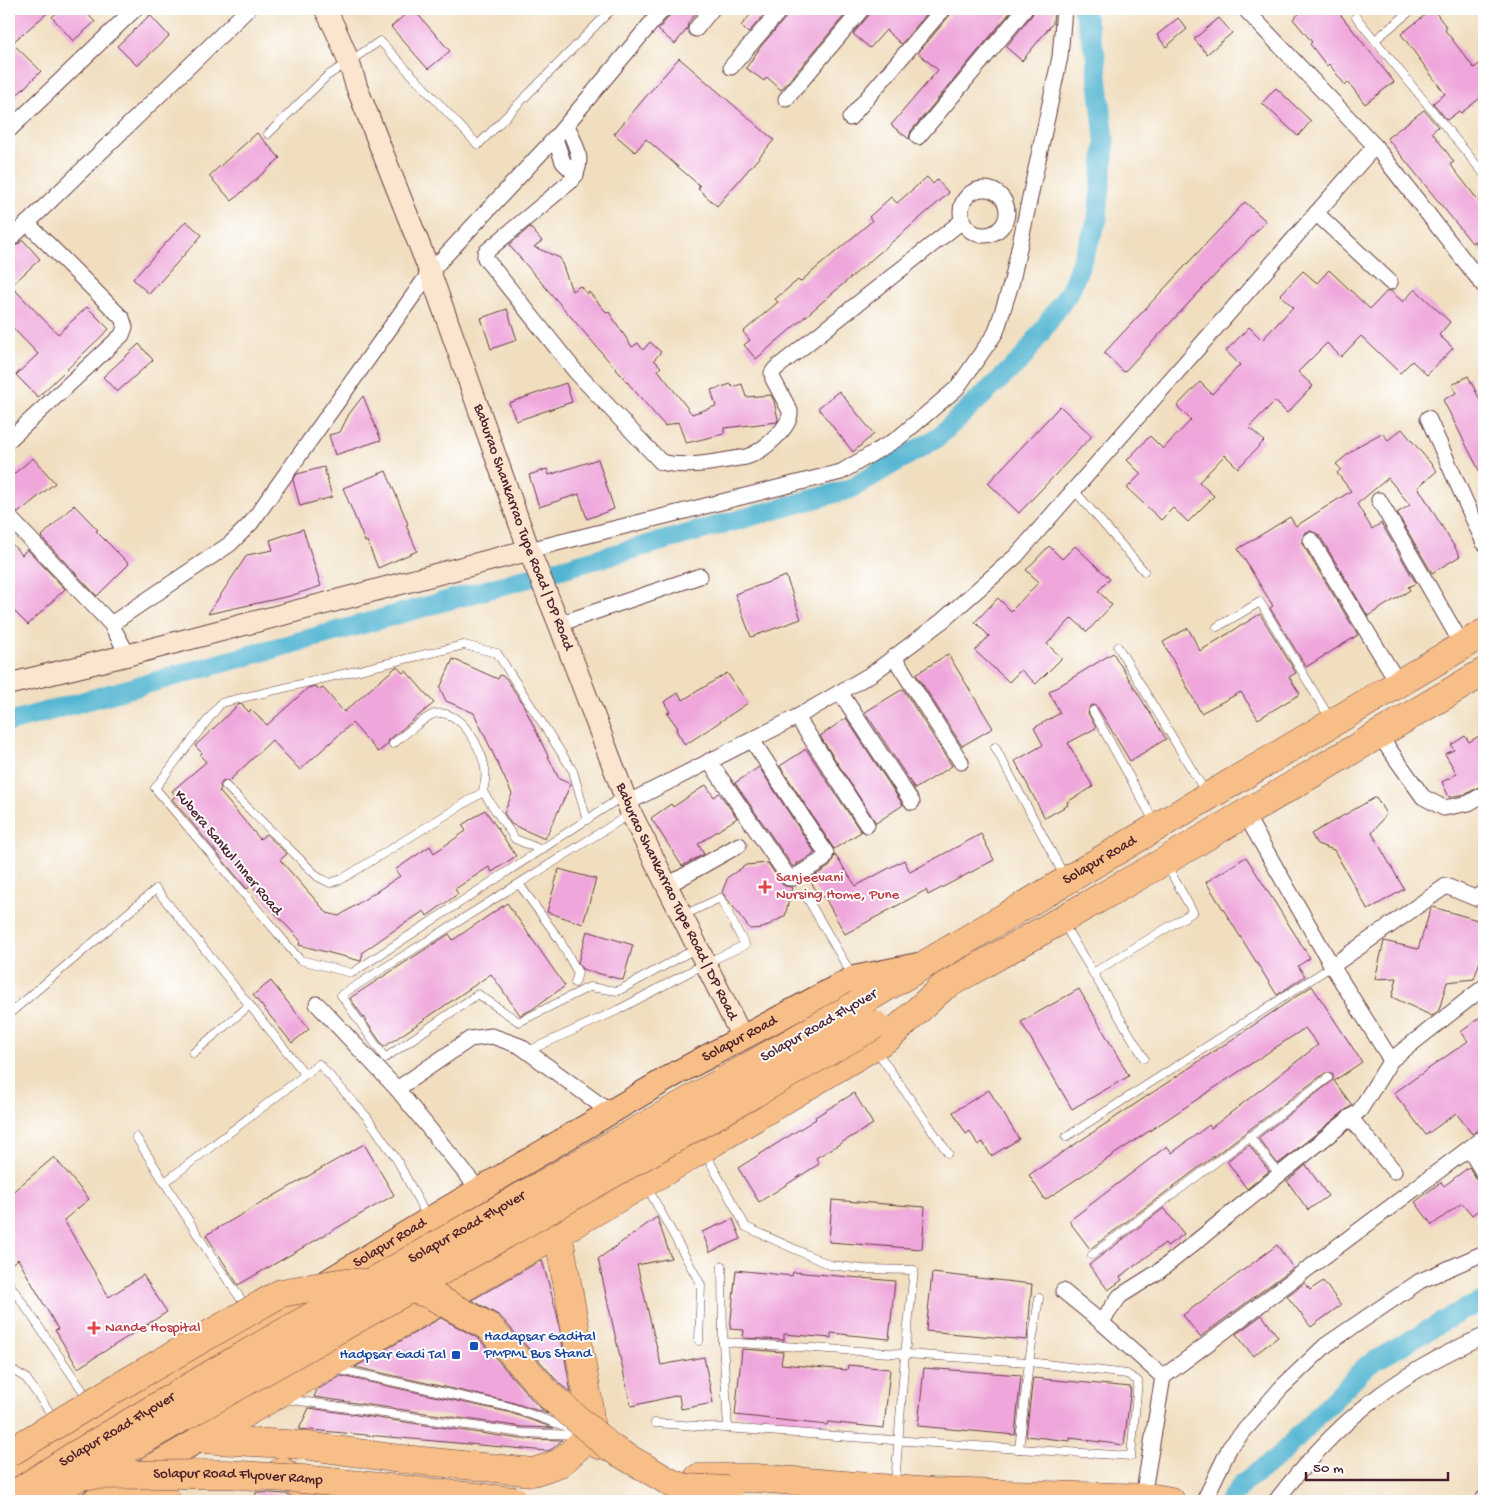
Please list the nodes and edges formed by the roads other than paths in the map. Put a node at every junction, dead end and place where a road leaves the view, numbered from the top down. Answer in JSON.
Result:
{"nodes":[{"id":1,"x":135,"y":9,"type":"edge"},
{"id":2,"x":248,"y":9,"type":"edge"},
{"id":3,"x":325,"y":9,"type":"edge"},
{"id":4,"x":612,"y":9,"type":"edge"},
{"id":5,"x":663,"y":9,"type":"edge"},
{"id":6,"x":712,"y":9,"type":"edge"},
{"id":7,"x":781,"y":9,"type":"edge"},
{"id":8,"x":862,"y":9,"type":"edge"},
{"id":9,"x":944,"y":9,"type":"edge"},
{"id":10,"x":1024,"y":9,"type":"edge"},
{"id":11,"x":1064,"y":9,"type":"edge"},
{"id":12,"x":1246,"y":9,"type":"edge"},
{"id":13,"x":1413,"y":9,"type":"edge"},
{"id":14,"x":1356,"y":17,"type":"dead end"},
{"id":15,"x":696,"y":29,"type":"dead end"},
{"id":16,"x":1375,"y":40,"type":"junction"},
{"id":17,"x":349,"y":61,"type":"junction"},
{"id":18,"x":731,"y":67,"type":"dead end"},
{"id":19,"x":786,"y":99,"type":"dead end"},
{"id":20,"x":850,"y":118,"type":"dead end"},
{"id":21,"x":567,"y":125,"type":"junction"},
{"id":22,"x":9,"y":130,"type":"edge"},
{"id":23,"x":268,"y":134,"type":"dead end"},
{"id":24,"x":918,"y":136,"type":"dead end"},
{"id":25,"x":556,"y":138,"type":"junction"},
{"id":26,"x":1375,"y":146,"type":"junction"},
{"id":27,"x":1484,"y":174,"type":"edge"},
{"id":28,"x":576,"y":175,"type":"junction"},
{"id":29,"x":1316,"y":213,"type":"junction"},
{"id":30,"x":962,"y":221,"type":"dead end"},
{"id":31,"x":27,"y":223,"type":"junction"},
{"id":32,"x":9,"y":240,"type":"edge"},
{"id":33,"x":430,"y":272,"type":"junction"},
{"id":34,"x":1390,"y":282,"type":"dead end"},
{"id":35,"x":1484,"y":286,"type":"edge"},
{"id":36,"x":1428,"y":418,"type":"dead end"},
{"id":37,"x":9,"y":440,"type":"edge"},
{"id":38,"x":1074,"y":490,"type":"junction"},
{"id":39,"x":1379,"y":500,"type":"dead end"},
{"id":40,"x":9,"y":517,"type":"edge"},
{"id":41,"x":1312,"y":540,"type":"dead end"},
{"id":42,"x":1484,"y":543,"type":"edge"},
{"id":43,"x":532,"y":556,"type":"junction"},
{"id":44,"x":1144,"y":571,"type":"dead end"},
{"id":45,"x":700,"y":576,"type":"dead end"},
{"id":46,"x":111,"y":624,"type":"junction"},
{"id":47,"x":559,"y":624,"type":"junction"},
{"id":48,"x":1218,"y":627,"type":"dead end"},
{"id":49,"x":1474,"y":639,"type":"edge"},
{"id":50,"x":1118,"y":647,"type":"dead end"},
{"id":51,"x":128,"y":654,"type":"junction"},
{"id":52,"x":894,"y":657,"type":"junction"},
{"id":53,"x":1484,"y":672,"type":"edge"},
{"id":54,"x":9,"y":684,"type":"edge"},
{"id":55,"x":1399,"y":684,"type":"junction"},
{"id":56,"x":840,"y":692,"type":"junction"},
{"id":57,"x":1092,"y":711,"type":"dead end"},
{"id":58,"x":797,"y":717,"type":"junction"},
{"id":59,"x":1333,"y":724,"type":"junction"},
{"id":60,"x":1379,"y":735,"type":"junction"},
{"id":61,"x":752,"y":740,"type":"junction"},
{"id":62,"x":393,"y":744,"type":"dead end"},
{"id":63,"x":994,"y":748,"type":"dead end"},
{"id":64,"x":709,"y":761,"type":"junction"},
{"id":65,"x":961,"y":762,"type":"dead end"},
{"id":66,"x":226,"y":786,"type":"dead end"},
{"id":67,"x":483,"y":792,"type":"junction"},
{"id":68,"x":1484,"y":794,"type":"edge"},
{"id":69,"x":1209,"y":797,"type":"junction"},
{"id":70,"x":912,"y":802,"type":"dead end"},
{"id":71,"x":628,"y":804,"type":"junction"},
{"id":72,"x":1245,"y":814,"type":"junction"},
{"id":73,"x":587,"y":820,"type":"junction"},
{"id":74,"x":866,"y":824,"type":"dead end"},
{"id":75,"x":1157,"y":827,"type":"junction"},
{"id":76,"x":739,"y":845,"type":"dead end"},
{"id":77,"x":542,"y":850,"type":"junction"},
{"id":78,"x":1165,"y":862,"type":"junction"},
{"id":79,"x":1067,"y":881,"type":"junction"},
{"id":80,"x":519,"y":884,"type":"junction"},
{"id":81,"x":668,"y":885,"type":"junction"},
{"id":82,"x":1484,"y":892,"type":"edge"},
{"id":83,"x":808,"y":898,"type":"dead end"},
{"id":84,"x":683,"y":916,"type":"junction"},
{"id":85,"x":1060,"y":920,"type":"junction"},
{"id":86,"x":702,"y":955,"type":"junction"},
{"id":87,"x":930,"y":962,"type":"joint"},
{"id":88,"x":1332,"y":966,"type":"junction"},
{"id":89,"x":1093,"y":973,"type":"junction"},
{"id":90,"x":575,"y":984,"type":"dead end"},
{"id":91,"x":943,"y":987,"type":"joint"},
{"id":92,"x":1484,"y":987,"type":"edge"},
{"id":93,"x":317,"y":1004,"type":"dead end"},
{"id":94,"x":250,"y":1005,"type":"junction"},
{"id":95,"x":865,"y":1013,"type":"junction"},
{"id":96,"x":9,"y":1014,"type":"edge"},
{"id":97,"x":742,"y":1037,"type":"junction"},
{"id":98,"x":528,"y":1052,"type":"junction"},
{"id":99,"x":193,"y":1053,"type":"dead end"},
{"id":100,"x":1144,"y":1058,"type":"dead end"},
{"id":101,"x":1391,"y":1060,"type":"junction"},
{"id":102,"x":305,"y":1074,"type":"junction"},
{"id":103,"x":1328,"y":1078,"type":"dead end"},
{"id":104,"x":397,"y":1089,"type":"junction"},
{"id":105,"x":610,"y":1112,"type":"junction"},
{"id":106,"x":1350,"y":1118,"type":"junction"},
{"id":107,"x":1249,"y":1136,"type":"junction"},
{"id":108,"x":136,"y":1137,"type":"dead end"},
{"id":109,"x":1066,"y":1137,"type":"dead end"},
{"id":110,"x":1484,"y":1137,"type":"edge"},
{"id":111,"x":702,"y":1149,"type":"junction"},
{"id":112,"x":1469,"y":1149,"type":"junction"},
{"id":113,"x":948,"y":1153,"type":"dead end"},
{"id":114,"x":1394,"y":1171,"type":"dead end"},
{"id":115,"x":1484,"y":1174,"type":"edge"},
{"id":116,"x":1280,"y":1175,"type":"junction"},
{"id":117,"x":164,"y":1182,"type":"junction"},
{"id":118,"x":645,"y":1183,"type":"junction"},
{"id":119,"x":479,"y":1190,"type":"junction"},
{"id":120,"x":428,"y":1220,"type":"junction"},
{"id":121,"x":558,"y":1233,"type":"junction"},
{"id":122,"x":1484,"y":1253,"type":"edge"},
{"id":123,"x":1092,"y":1255,"type":"dead end"},
{"id":124,"x":722,"y":1266,"type":"dead end"},
{"id":125,"x":9,"y":1283,"type":"edge"},
{"id":126,"x":1063,"y":1291,"type":"dead end"},
{"id":127,"x":1039,"y":1298,"type":"dead end"},
{"id":128,"x":1101,"y":1322,"type":"junction"},
{"id":129,"x":258,"y":1324,"type":"junction"},
{"id":130,"x":1484,"y":1336,"type":"edge"},
{"id":131,"x":699,"y":1342,"type":"dead end"},
{"id":132,"x":723,"y":1342,"type":"junction"},
{"id":133,"x":905,"y":1354,"type":"junction"},
{"id":134,"x":1029,"y":1362,"type":"junction"},
{"id":135,"x":324,"y":1366,"type":"junction"},
{"id":136,"x":9,"y":1368,"type":"edge"},
{"id":137,"x":167,"y":1377,"type":"junction"},
{"id":138,"x":1163,"y":1377,"type":"junction"},
{"id":139,"x":273,"y":1396,"type":"junction"},
{"id":140,"x":100,"y":1416,"type":"junction"},
{"id":141,"x":655,"y":1423,"type":"dead end"},
{"id":142,"x":728,"y":1428,"type":"junction"},
{"id":143,"x":591,"y":1436,"type":"junction"},
{"id":144,"x":66,"y":1437,"type":"junction"},
{"id":145,"x":200,"y":1440,"type":"junction"},
{"id":146,"x":899,"y":1440,"type":"junction"},
{"id":147,"x":258,"y":1442,"type":"junction"},
{"id":148,"x":1019,"y":1449,"type":"junction"},
{"id":149,"x":9,"y":1453,"type":"edge"},
{"id":150,"x":9,"y":1475,"type":"edge"},
{"id":151,"x":81,"y":1475,"type":"junction"},
{"id":152,"x":891,"y":1495,"type":"edge"},
{"id":153,"x":103,"y":1496,"type":"edge"},
{"id":154,"x":1143,"y":1497,"type":"junction"},
{"id":155,"x":9,"y":1498,"type":"edge"},
{"id":156,"x":40,"y":1501,"type":"edge"},
{"id":157,"x":167,"y":1501,"type":"edge"},
{"id":158,"x":331,"y":1501,"type":"edge"},
{"id":159,"x":515,"y":1501,"type":"edge"},
{"id":160,"x":1171,"y":1501,"type":"edge"},
{"id":161,"x":1204,"y":1501,"type":"edge"},
{"id":162,"x":1276,"y":1501,"type":"edge"}],
"edges":[{"from":1,"to":22,"type":"street"},
{"from":2,"to":31,"type":"street"},
{"from":3,"to":17,"type":"street","name":"Baburao Shankarrao Tupe Road | DP Road"},
{"from":4,"to":17,"type":"lane"},
{"from":5,"to":21,"type":"street"},
{"from":6,"to":15,"type":"street"},
{"from":7,"to":18,"type":"street"},
{"from":8,"to":19,"type":"street"},
{"from":9,"to":20,"type":"street"},
{"from":10,"to":24,"type":"street"},
{"from":11,"to":43,"type":"street"},
{"from":12,"to":26,"type":"street"},
{"from":13,"to":16,"type":"lane"},
{"from":14,"to":16,"type":"lane"},
{"from":16,"to":27,"type":"lane"},
{"from":17,"to":23,"type":"lane"},
{"from":17,"to":33,"type":"street","name":"Baburao Shankarrao Tupe Road | DP Road"},
{"from":21,"to":25,"type":"street"},
{"from":21,"to":28,"type":"street"},
{"from":25,"to":28,"type":"street"},
{"from":25,"to":33,"type":"street"},
{"from":26,"to":29,"type":"street"},
{"from":26,"to":35,"type":"street"},
{"from":28,"to":30,"type":"street"},
{"from":29,"to":34,"type":"street"},
{"from":29,"to":38,"type":"street"},
{"from":31,"to":32,"type":"street"},
{"from":31,"to":37,"type":"street"},
{"from":33,"to":43,"type":"street","name":"Baburao Shankarrao Tupe Road | DP Road"},
{"from":33,"to":46,"type":"street"},
{"from":36,"to":42,"type":"street"},
{"from":38,"to":44,"type":"lane"},
{"from":38,"to":52,"type":"street"},
{"from":39,"to":49,"type":"street"},
{"from":40,"to":46,"type":"street"},
{"from":41,"to":55,"type":"street"},
{"from":43,"to":47,"type":"street","name":"Baburao Shankarrao Tupe Road | DP Road"},
{"from":43,"to":51,"type":"street"},
{"from":45,"to":47,"type":"street"},
{"from":46,"to":51,"type":"street"},
{"from":47,"to":71,"type":"street","name":"Baburao Shankarrao Tupe Road | DP Road"},
{"from":48,"to":59,"type":"lane"},
{"from":49,"to":55,"type":"highway","name":"Solapur Road"},
{"from":50,"to":69,"type":"lane"},
{"from":51,"to":54,"type":"street"},
{"from":52,"to":56,"type":"street"},
{"from":52,"to":65,"type":"street"},
{"from":53,"to":60,"type":"highway","name":"Solapur Road"},
{"from":55,"to":59,"type":"highway","name":"Solapur Road"},
{"from":56,"to":58,"type":"street"},
{"from":56,"to":70,"type":"street"},
{"from":57,"to":75,"type":"lane"},
{"from":58,"to":61,"type":"street"},
{"from":58,"to":74,"type":"street"},
{"from":59,"to":69,"type":"highway","name":"Solapur Road"},
{"from":60,"to":68,"type":"street"},
{"from":60,"to":72,"type":"highway","name":"Solapur Road"},
{"from":61,"to":64,"type":"street"},
{"from":61,"to":64,"type":"street"},
{"from":62,"to":67,"type":"lane"},
{"from":63,"to":79,"type":"lane"},
{"from":64,"to":71,"type":"street"},
{"from":66,"to":67,"type":"lane"},
{"from":67,"to":77,"type":"lane"},
{"from":69,"to":75,"type":"highway","name":"Solapur Road"},
{"from":71,"to":73,"type":"lane","name":"Kubera Sankul Inner Road"},
{"from":71,"to":80,"type":"lane"},
{"from":71,"to":81,"type":"street","name":"Baburao Shankarrao Tupe Road | DP Road"},
{"from":72,"to":78,"type":"highway","name":"Solapur Road"},
{"from":72,"to":88,"type":"street"},
{"from":73,"to":77,"type":"lane","name":"Kubera Sankul Inner Road"},
{"from":73,"to":77,"type":"lane","name":"Kubera Sankul Inner Road"},
{"from":75,"to":79,"type":"highway","name":"Solapur Road"},
{"from":76,"to":81,"type":"street"},
{"from":78,"to":85,"type":"highway","name":"Solapur Road"},
{"from":78,"to":89,"type":"lane"},
{"from":79,"to":87,"type":"highway","name":"Solapur Road"},
{"from":80,"to":86,"type":"lane"},
{"from":80,"to":90,"type":"lane"},
{"from":81,"to":84,"type":"street","name":"Baburao Shankarrao Tupe Road | DP Road"},
{"from":82,"to":88,"type":"street"},
{"from":83,"to":95,"type":"lane"},
{"from":84,"to":86,"type":"street","name":"Baburao Shankarrao Tupe Road | DP Road"},
{"from":84,"to":86,"type":"lane"},
{"from":85,"to":89,"type":"lane"},
{"from":85,"to":91,"type":"highway","name":"Solapur Road"},
{"from":86,"to":97,"type":"street","name":"Baburao Shankarrao Tupe Road | DP Road"},
{"from":86,"to":98,"type":"lane"},
{"from":87,"to":95,"type":"highway","name":"Solapur Road Flyover"},
{"from":88,"to":101,"type":"street"},
{"from":88,"to":109,"type":"lane"},
{"from":89,"to":100,"type":"lane"},
{"from":91,"to":95,"type":"highway","name":"Solapur Road Flyover"},
{"from":92,"to":101,"type":"street"},
{"from":93,"to":104,"type":"street"},
{"from":94,"to":96,"type":"lane"},
{"from":94,"to":99,"type":"lane"},
{"from":94,"to":102,"type":"lane"},
{"from":95,"to":97,"type":"main road","name":"Solapur Road"},
{"from":95,"to":111,"type":"highway"},
{"from":95,"to":113,"type":"lane"},
{"from":95,"to":151,"type":"highway","name":"Solapur Road Flyover","bridge":true},
{"from":95,"to":155,"type":"highway","name":"Solapur Road Flyover","bridge":true},
{"from":97,"to":105,"type":"main road","name":"Solapur Road"},
{"from":98,"to":104,"type":"street"},
{"from":98,"to":105,"type":"street"},
{"from":101,"to":106,"type":"street"},
{"from":102,"to":117,"type":"lane"},
{"from":102,"to":120,"type":"lane"},
{"from":103,"to":107,"type":"lane"},
{"from":104,"to":119,"type":"street"},
{"from":105,"to":119,"type":"main road","name":"Solapur Road"},
{"from":106,"to":114,"type":"street"},
{"from":106,"to":116,"type":"street"},
{"from":107,"to":116,"type":"lane"},
{"from":107,"to":123,"type":"lane"},
{"from":108,"to":117,"type":"lane"},
{"from":110,"to":112,"type":"street"},
{"from":111,"to":118,"type":"highway"},
{"from":111,"to":133,"type":"lane"},
{"from":112,"to":115,"type":"street"},
{"from":112,"to":138,"type":"street"},
{"from":116,"to":128,"type":"street"},
{"from":117,"to":129,"type":"lane"},
{"from":118,"to":121,"type":"highway"},
{"from":118,"to":131,"type":"lane"},
{"from":119,"to":120,"type":"main road","name":"Solapur Road"},
{"from":120,"to":129,"type":"main road","name":"Solapur Road"},
{"from":121,"to":135,"type":"highway"},
{"from":121,"to":143,"type":"highway"},
{"from":122,"to":161,"type":"street"},
{"from":124,"to":132,"type":"lane"},
{"from":125,"to":140,"type":"lane"},
{"from":126,"to":128,"type":"street"},
{"from":127,"to":134,"type":"lane"},
{"from":128,"to":138,"type":"street"},
{"from":129,"to":137,"type":"main road","name":"Solapur Road"},
{"from":130,"to":162,"type":"street"},
{"from":132,"to":133,"type":"lane"},
{"from":132,"to":142,"type":"lane"},
{"from":133,"to":134,"type":"lane"},
{"from":133,"to":146,"type":"lane"},
{"from":134,"to":148,"type":"lane"},
{"from":134,"to":148,"type":"lane"},
{"from":135,"to":139,"type":"highway"},
{"from":135,"to":143,"type":"lane"},
{"from":136,"to":144,"type":"lane"},
{"from":137,"to":140,"type":"main road","name":"Solapur Road"},
{"from":137,"to":145,"type":"highway"},
{"from":138,"to":154,"type":"street"},
{"from":139,"to":143,"type":"lane"},
{"from":139,"to":145,"type":"highway"},
{"from":140,"to":144,"type":"main road","name":"Solapur Road"},
{"from":141,"to":142,"type":"lane"},
{"from":142,"to":146,"type":"lane"},
{"from":143,"to":147,"type":"highway"},
{"from":143,"to":152,"type":"highway"},
{"from":144,"to":150,"type":"main road","name":"Solapur Road"},
{"from":145,"to":147,"type":"highway"},
{"from":145,"to":153,"type":"main road"},
{"from":146,"to":148,"type":"lane"},
{"from":146,"to":152,"type":"lane"},
{"from":147,"to":158,"type":"highway"},
{"from":149,"to":152,"type":"highway","bridge":true},
{"from":151,"to":156,"type":"highway","name":"Solapur Road Flyover","bridge":true},
{"from":151,"to":159,"type":"highway","name":"Solapur Road Flyover Ramp","bridge":true},
{"from":152,"to":154,"type":"highway"},
{"from":153,"to":157,"type":"highway"},
{"from":154,"to":160,"type":"highway"}]}
